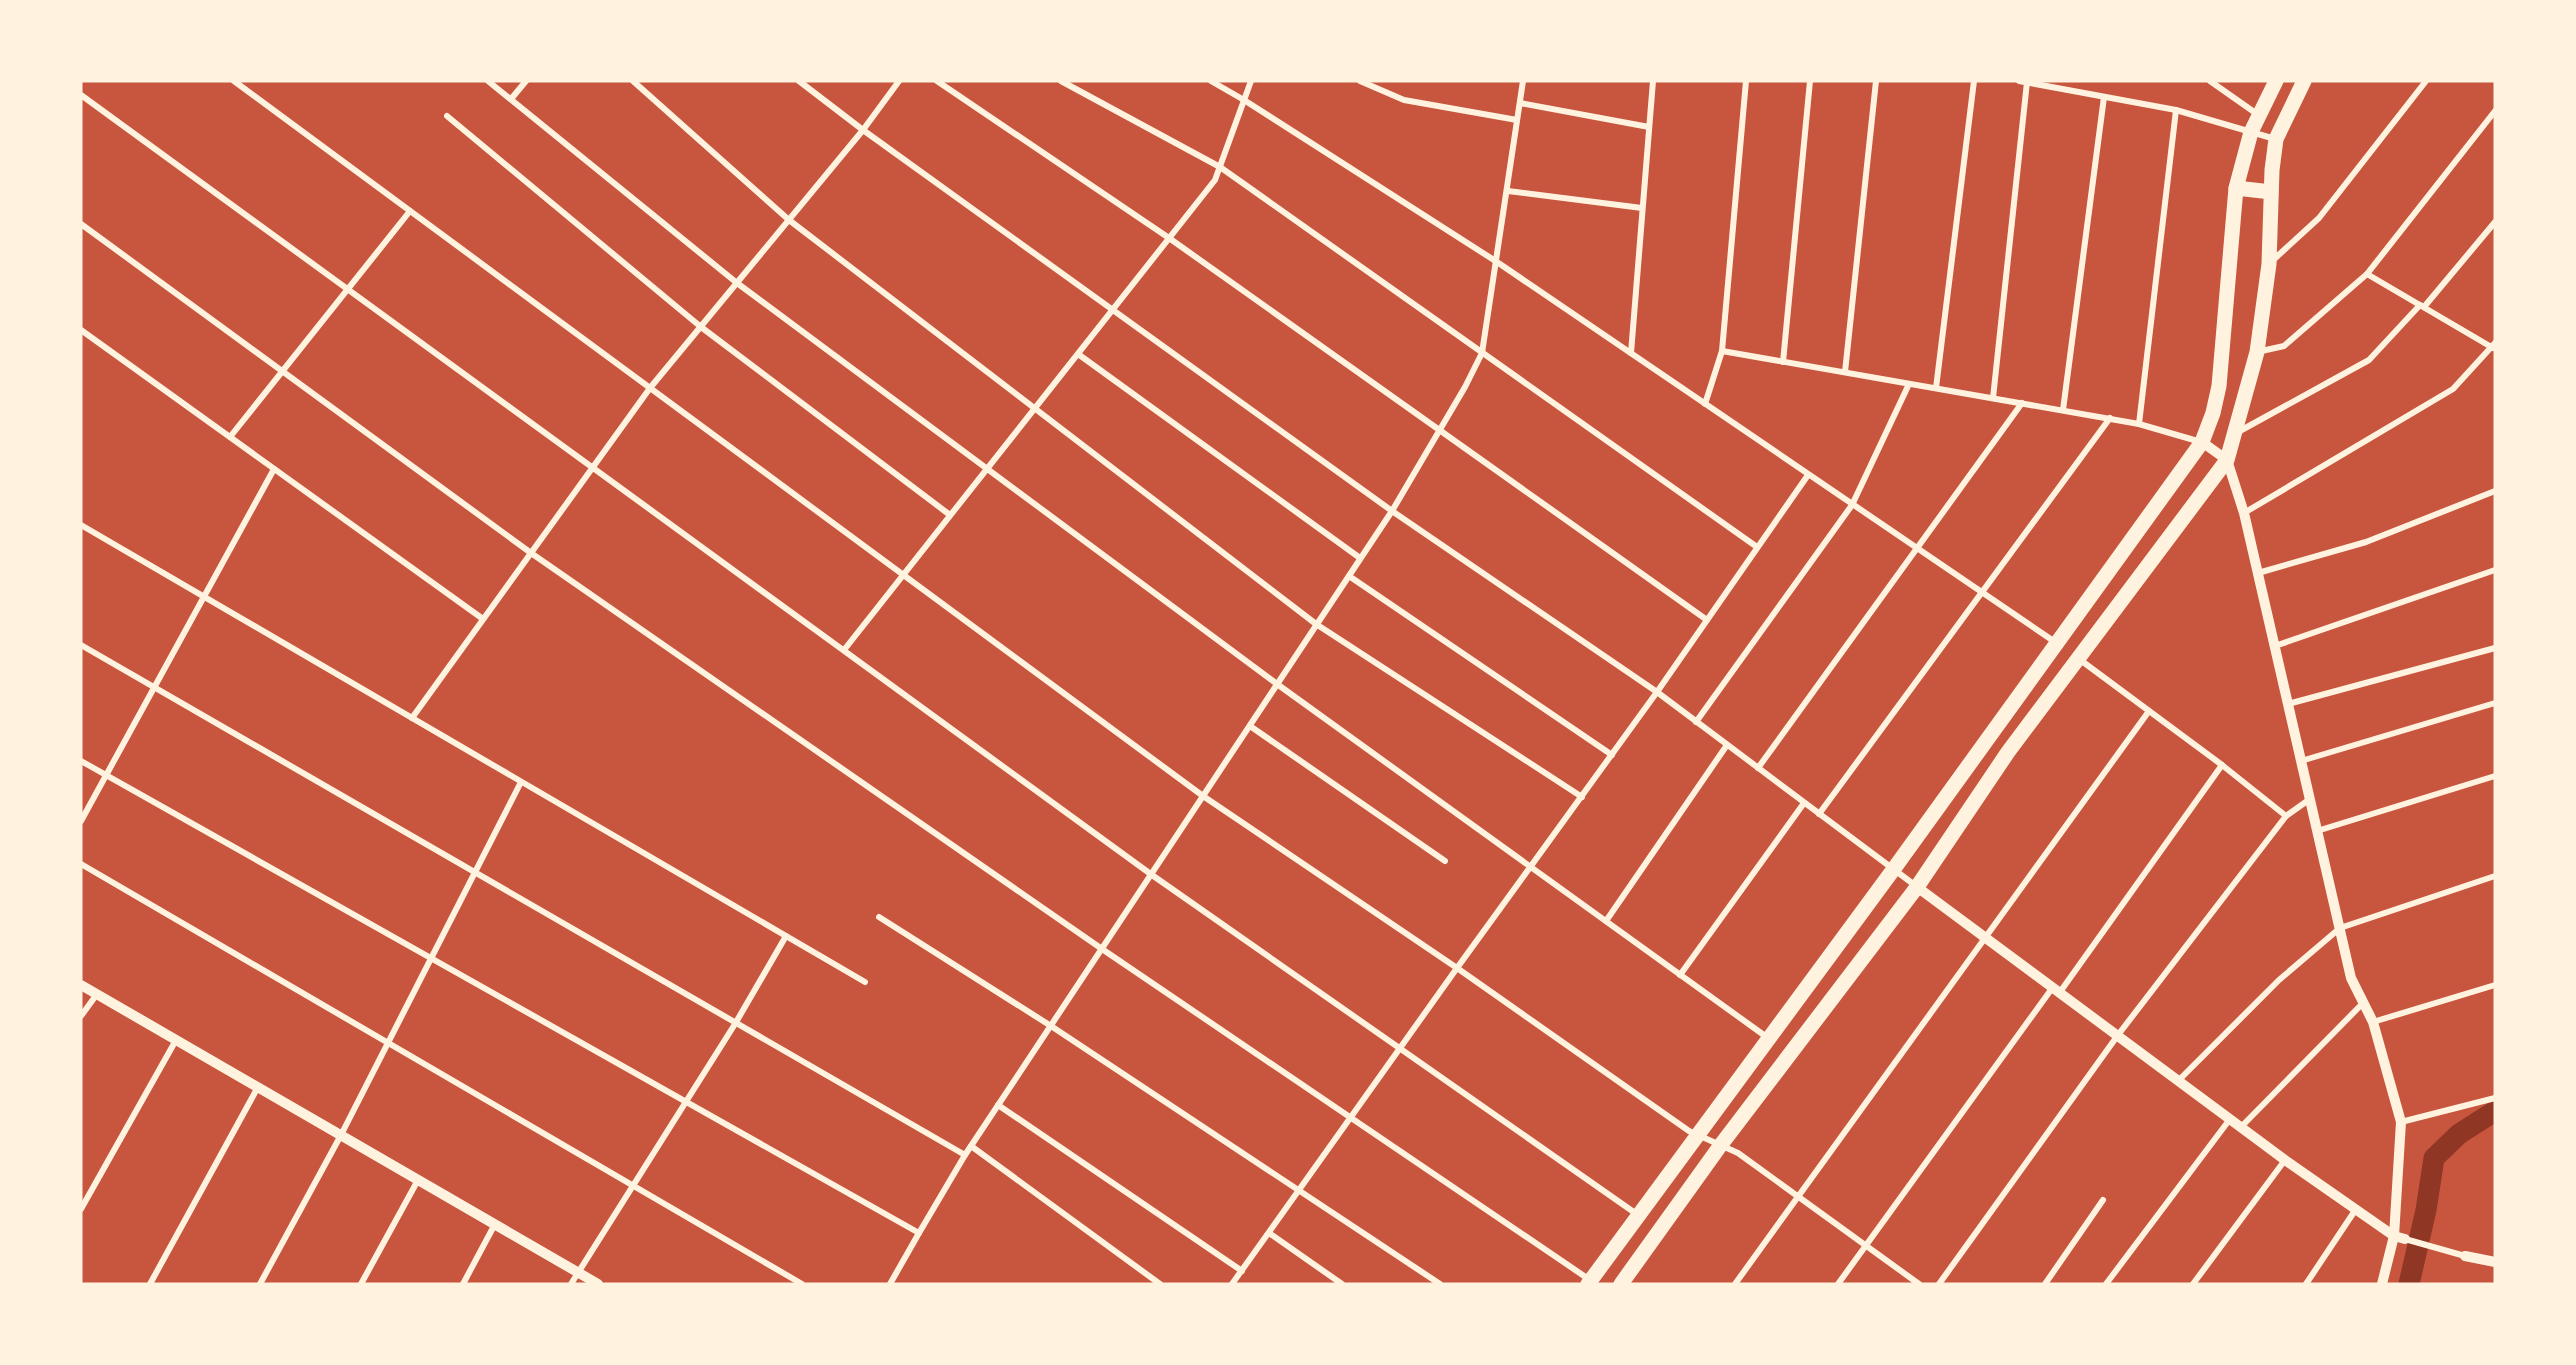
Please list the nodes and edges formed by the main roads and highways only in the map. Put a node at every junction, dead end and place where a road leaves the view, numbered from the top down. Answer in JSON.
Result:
{"nodes":[{"id":1,"x":2276,"y":81,"type":"edge"},
{"id":2,"x":2304,"y":81,"type":"edge"},
{"id":3,"x":2236,"y":188,"type":"junction"},
{"id":4,"x":2271,"y":192,"type":"junction"},
{"id":5,"x":1589,"y":1282,"type":"edge"},
{"id":6,"x":1621,"y":1284,"type":"edge"}],
"edges":[{"from":1,"to":3,"type":"main road"},
{"from":2,"to":4,"type":"main road"},
{"from":3,"to":4,"type":"main road"},
{"from":3,"to":5,"type":"main road"},
{"from":4,"to":6,"type":"main road"}]}
